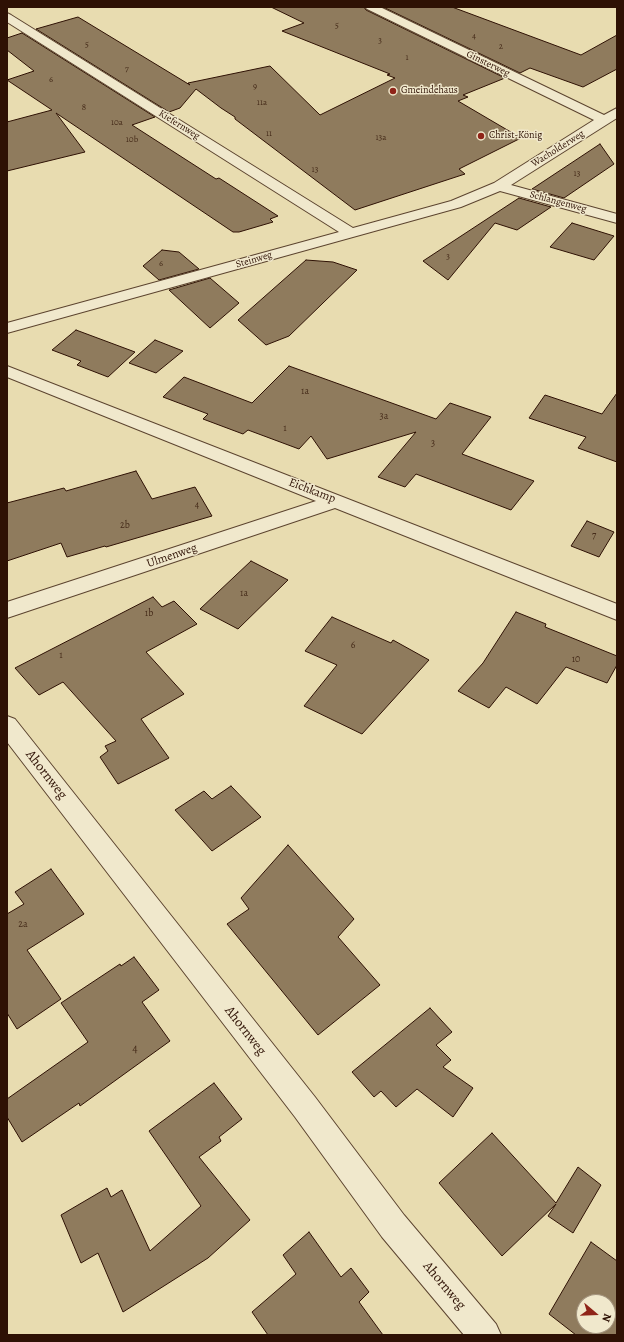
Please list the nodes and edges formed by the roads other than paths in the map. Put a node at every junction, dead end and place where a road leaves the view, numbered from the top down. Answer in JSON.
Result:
{"nodes":[{"id":1,"x":371,"y":7,"type":"edge"},
{"id":2,"x":7,"y":17,"type":"edge"},
{"id":3,"x":617,"y":112,"type":"edge"},
{"id":4,"x":604,"y":120,"type":"junction"},
{"id":5,"x":499,"y":186,"type":"junction"},
{"id":6,"x":617,"y":219,"type":"edge"},
{"id":7,"x":351,"y":233,"type":"junction"},
{"id":8,"x":7,"y":328,"type":"edge"},
{"id":9,"x":7,"y":371,"type":"edge"},
{"id":10,"x":336,"y":501,"type":"junction"},
{"id":11,"x":7,"y":610,"type":"edge"},
{"id":12,"x":617,"y":612,"type":"edge"},
{"id":13,"x":7,"y":725,"type":"edge"},
{"id":14,"x":485,"y":1335,"type":"edge"}],
"edges":[{"from":1,"to":4,"type":"street","name":"Ginsterweg"},
{"from":2,"to":7,"type":"street","name":"Kiefernweg"},
{"from":3,"to":4,"type":"street","name":"Wacholderweg"},
{"from":4,"to":5,"type":"street","name":"Wacholderweg"},
{"from":5,"to":6,"type":"street","name":"Schlangenweg"},
{"from":5,"to":7,"type":"street","name":"Steinweg"},
{"from":7,"to":8,"type":"street","name":"Steinweg"},
{"from":9,"to":10,"type":"street","name":"Eichkamp"},
{"from":10,"to":11,"type":"street","name":"Ulmenweg"},
{"from":10,"to":12,"type":"street","name":"Eichkamp"},
{"from":13,"to":14,"type":"street","name":"Ahornweg"}]}
